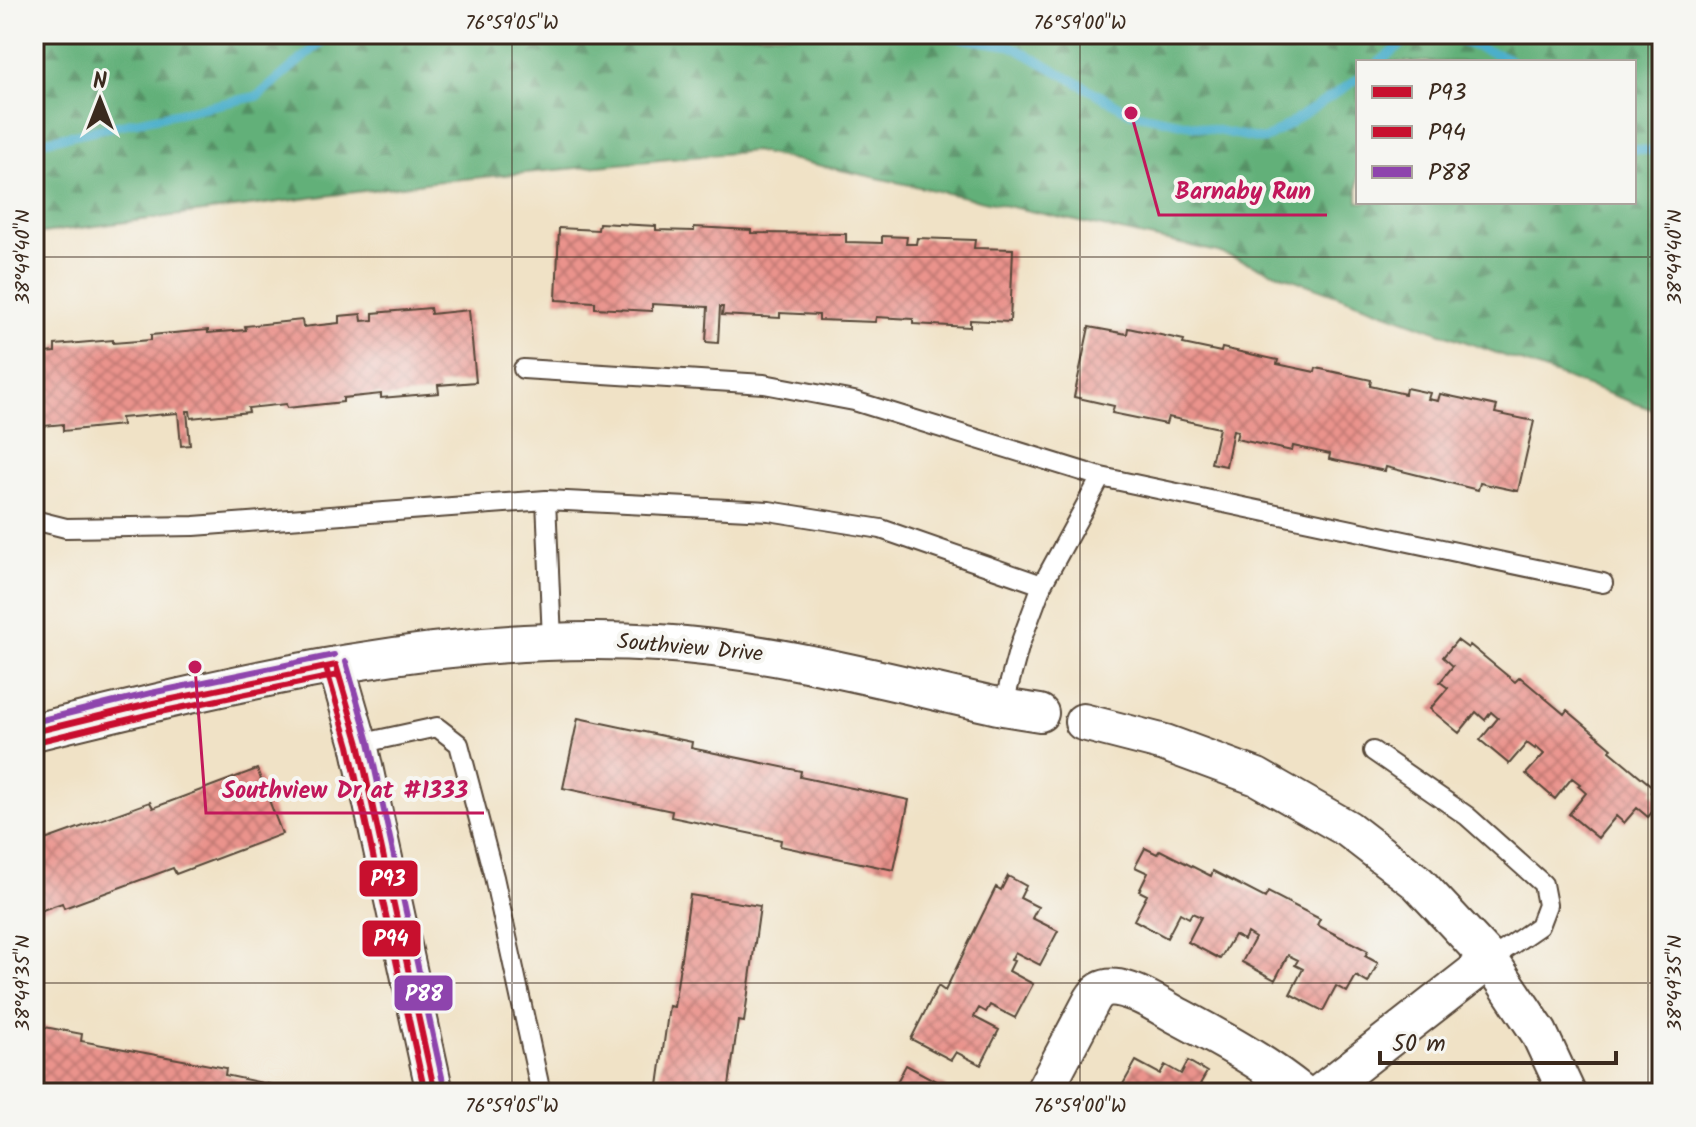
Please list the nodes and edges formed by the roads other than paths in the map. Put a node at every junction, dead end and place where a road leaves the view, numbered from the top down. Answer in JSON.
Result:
{"nodes":[{"id":1,"x":523,"y":369,"type":"dead end"},
{"id":2,"x":1101,"y":477,"type":"junction"},
{"id":3,"x":546,"y":500,"type":"junction"},
{"id":4,"x":34,"y":520,"type":"edge"},
{"id":5,"x":1603,"y":583,"type":"dead end"},
{"id":6,"x":1042,"y":585,"type":"junction"},
{"id":7,"x":552,"y":640,"type":"junction"},
{"id":8,"x":336,"y":665,"type":"junction"},
{"id":9,"x":1003,"y":707,"type":"junction"},
{"id":10,"x":1040,"y":713,"type":"dead end"},
{"id":11,"x":1083,"y":722,"type":"dead end"},
{"id":12,"x":34,"y":732,"type":"edge"},
{"id":13,"x":359,"y":744,"type":"junction"},
{"id":14,"x":1373,"y":751,"type":"dead end"},
{"id":15,"x":1490,"y":960,"type":"junction"},
{"id":16,"x":435,"y":1093,"type":"edge"},
{"id":17,"x":541,"y":1093,"type":"edge"},
{"id":18,"x":1043,"y":1093,"type":"edge"},
{"id":19,"x":1302,"y":1093,"type":"edge"},
{"id":20,"x":1320,"y":1093,"type":"edge"},
{"id":21,"x":1567,"y":1093,"type":"edge"}],
"edges":[{"from":1,"to":2,"type":"lane"},
{"from":2,"to":5,"type":"lane"},
{"from":2,"to":6,"type":"lane"},
{"from":3,"to":4,"type":"lane"},
{"from":3,"to":6,"type":"lane"},
{"from":3,"to":7,"type":"lane"},
{"from":6,"to":9,"type":"lane"},
{"from":7,"to":8,"type":"street","name":"Southview Drive"},
{"from":7,"to":9,"type":"street","name":"Southview Drive"},
{"from":8,"to":12,"type":"street","name":"Southview Drive"},
{"from":8,"to":13,"type":"street"},
{"from":9,"to":10,"type":"street","name":"Southview Drive"},
{"from":11,"to":15,"type":"street"},
{"from":13,"to":16,"type":"street"},
{"from":13,"to":17,"type":"lane"},
{"from":14,"to":15,"type":"lane"},
{"from":15,"to":20,"type":"street"},
{"from":15,"to":21,"type":"street"},
{"from":18,"to":19,"type":"street"}]}
